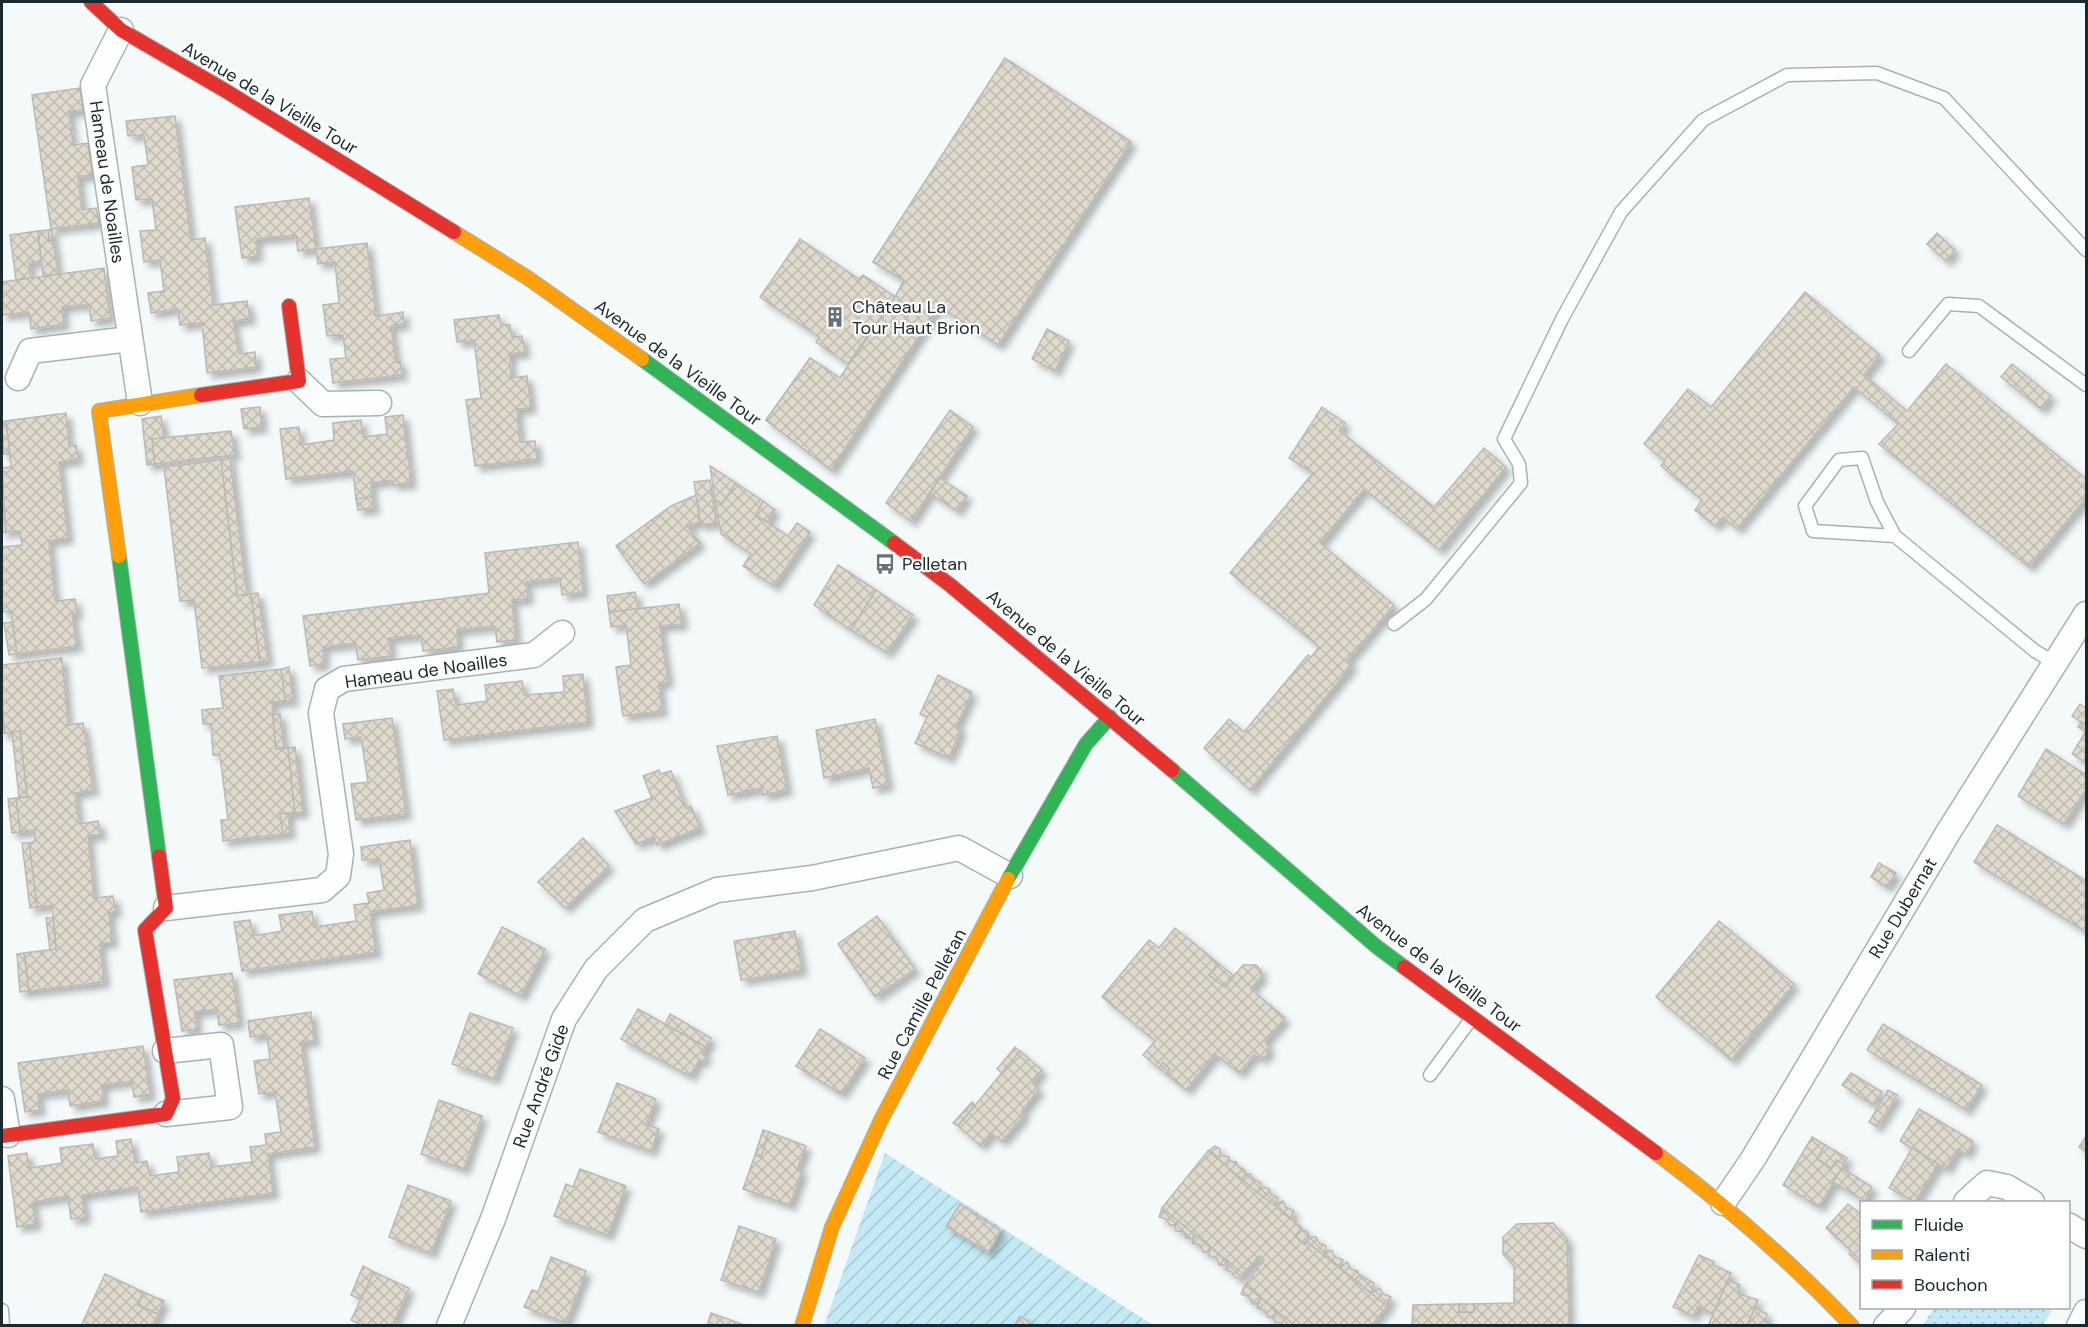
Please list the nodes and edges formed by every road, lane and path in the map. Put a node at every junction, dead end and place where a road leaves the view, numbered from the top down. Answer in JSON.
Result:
{"nodes":[{"id":1,"x":91,"y":2,"type":"edge"},
{"id":2,"x":121,"y":30,"type":"junction"},
{"id":3,"x":2086,"y":250,"type":"edge"},
{"id":4,"x":290,"y":306,"type":"dead end"},
{"id":5,"x":130,"y":339,"type":"junction"},
{"id":6,"x":1909,"y":351,"type":"dead end"},
{"id":7,"x":18,"y":378,"type":"dead end"},
{"id":8,"x":299,"y":381,"type":"junction"},
{"id":9,"x":2086,"y":385,"type":"edge"},
{"id":10,"x":140,"y":403,"type":"junction"},
{"id":11,"x":379,"y":403,"type":"dead end"},
{"id":12,"x":1895,"y":536,"type":"junction"},
{"id":13,"x":2085,"y":620,"type":"edge"},
{"id":14,"x":1394,"y":624,"type":"dead end"},
{"id":15,"x":562,"y":633,"type":"dead end"},
{"id":16,"x":2055,"y":663,"type":"junction"},
{"id":17,"x":1110,"y":717,"type":"junction"},
{"id":18,"x":1010,"y":876,"type":"junction"},
{"id":19,"x":166,"y":908,"type":"junction"},
{"id":20,"x":1473,"y":1017,"type":"junction"},
{"id":21,"x":165,"y":1051,"type":"junction"},
{"id":22,"x":1430,"y":1074,"type":"dead end"},
{"id":23,"x":2,"y":1099,"type":"edge"},
{"id":24,"x":166,"y":1114,"type":"junction"},
{"id":25,"x":5,"y":1136,"type":"edge"},
{"id":26,"x":1967,"y":1201,"type":"edge"},
{"id":27,"x":2029,"y":1201,"type":"edge"},
{"id":28,"x":1723,"y":1203,"type":"junction"},
{"id":29,"x":2070,"y":1226,"type":"edge"},
{"id":30,"x":2086,"y":1236,"type":"edge"},
{"id":31,"x":1902,"y":1309,"type":"edge"},
{"id":32,"x":2,"y":1310,"type":"edge"},
{"id":33,"x":2086,"y":1312,"type":"edge"},
{"id":34,"x":3,"y":1326,"type":"edge"},
{"id":35,"x":448,"y":1326,"type":"edge"},
{"id":36,"x":802,"y":1326,"type":"edge"},
{"id":37,"x":1852,"y":1326,"type":"edge"},
{"id":38,"x":1887,"y":1326,"type":"edge"},
{"id":39,"x":2079,"y":1326,"type":"edge"}],
"edges":[{"from":1,"to":2,"type":"street","name":"Avenue de la Vieille Tour"},
{"from":2,"to":5,"type":"street","name":"Hameau de Noailles"},
{"from":2,"to":17,"type":"street","name":"Avenue de la Vieille Tour"},
{"from":3,"to":14,"type":"lane"},
{"from":4,"to":8,"type":"street"},
{"from":5,"to":7,"type":"street"},
{"from":5,"to":10,"type":"street","name":"Hameau de Noailles"},
{"from":6,"to":9,"type":"lane"},
{"from":8,"to":10,"type":"street"},
{"from":8,"to":11,"type":"street"},
{"from":10,"to":19,"type":"street"},
{"from":12,"to":12,"type":"lane"},
{"from":12,"to":16,"type":"lane"},
{"from":13,"to":16,"type":"street","name":"Rue Dubernat"},
{"from":15,"to":19,"type":"street","name":"Hameau de Noailles"},
{"from":16,"to":28,"type":"street","name":"Rue Dubernat"},
{"from":17,"to":18,"type":"street","name":"Rue Camille Pelletan"},
{"from":17,"to":20,"type":"street","name":"Avenue de la Vieille Tour"},
{"from":18,"to":35,"type":"street","name":"Rue André Gide"},
{"from":18,"to":36,"type":"street","name":"Rue Camille Pelletan"},
{"from":19,"to":21,"type":"street"},
{"from":20,"to":22,"type":"lane"},
{"from":20,"to":28,"type":"street","name":"Avenue de la Vieille Tour"},
{"from":21,"to":24,"type":"street"},
{"from":21,"to":24,"type":"street"},
{"from":23,"to":25,"type":"street"},
{"from":24,"to":25,"type":"street"},
{"from":26,"to":27,"type":"street"},
{"from":28,"to":37,"type":"street","name":"Avenue de la Vieille Tour"},
{"from":29,"to":30,"type":"street"},
{"from":31,"to":38,"type":"street"},
{"from":32,"to":34,"type":"lane"},
{"from":33,"to":39,"type":"street"}]}
